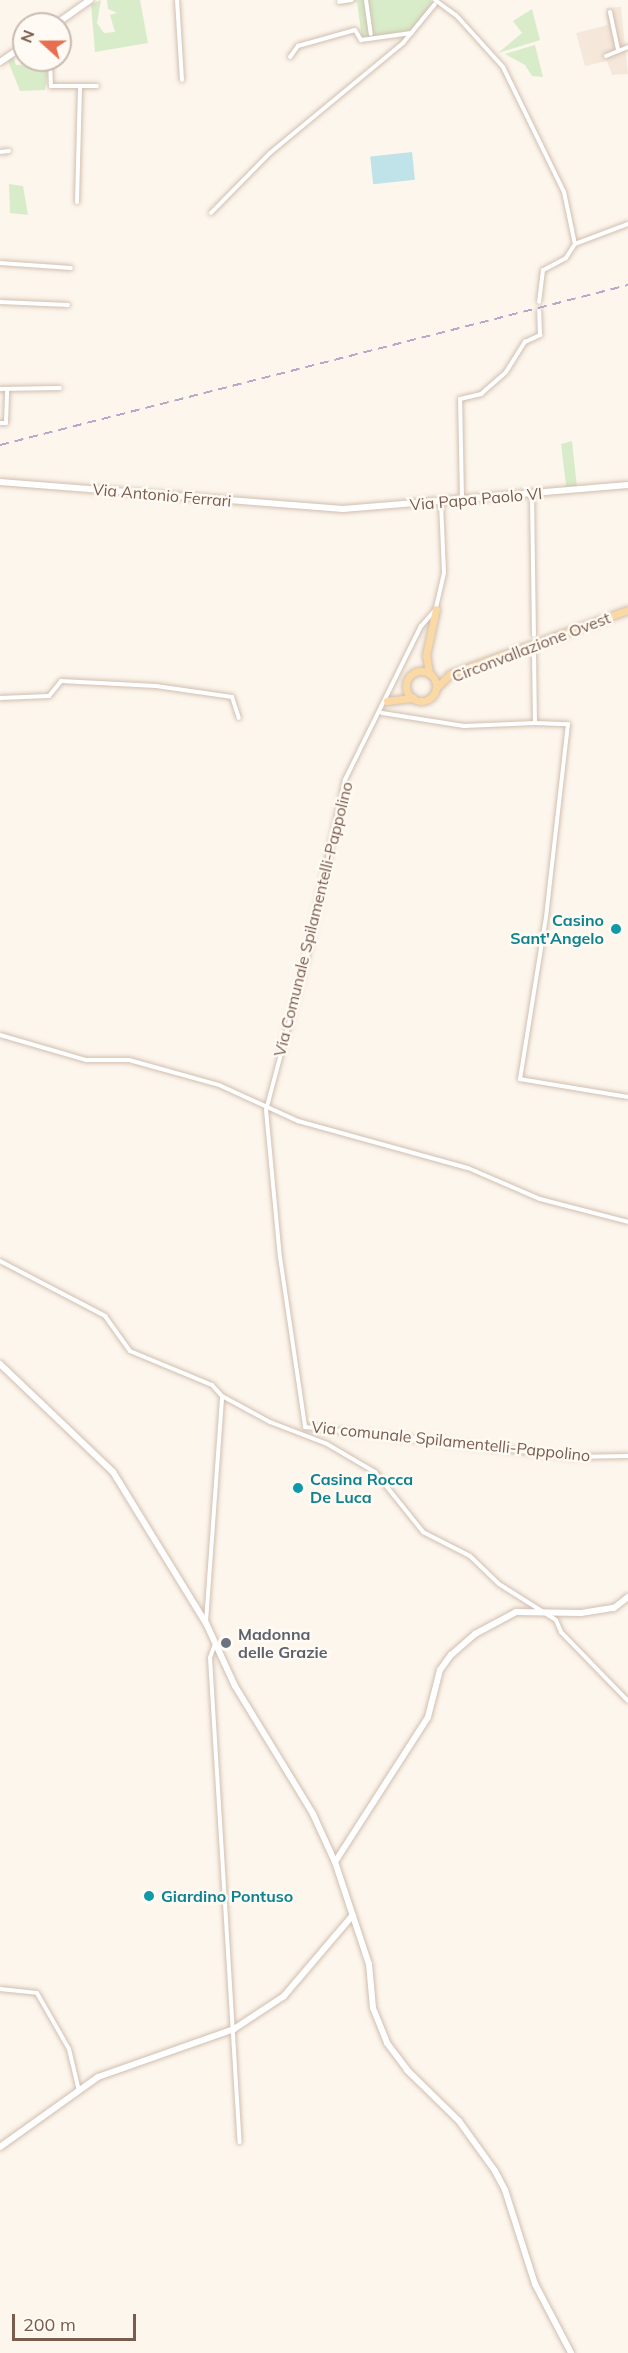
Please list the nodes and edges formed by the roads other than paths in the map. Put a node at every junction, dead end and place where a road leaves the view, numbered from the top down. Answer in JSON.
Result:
{"nodes":[{"id":1,"x":90,"y":0,"type":"edge"},
{"id":2,"x":177,"y":0,"type":"edge"},
{"id":3,"x":352,"y":0,"type":"edge"},
{"id":4,"x":366,"y":0,"type":"edge"},
{"id":5,"x":339,"y":2,"type":"dead end"},
{"id":6,"x":435,"y":2,"type":"edge"},
{"id":7,"x":610,"y":12,"type":"dead end"},
{"id":8,"x":72,"y":13,"type":"edge"},
{"id":9,"x":412,"y":33,"type":"junction"},
{"id":10,"x":371,"y":34,"type":"dead end"},
{"id":11,"x":628,"y":47,"type":"edge"},
{"id":12,"x":618,"y":51,"type":"junction"},
{"id":13,"x":606,"y":56,"type":"dead end"},
{"id":14,"x":290,"y":57,"type":"dead end"},
{"id":15,"x":50,"y":72,"type":"edge"},
{"id":16,"x":182,"y":80,"type":"dead end"},
{"id":17,"x":80,"y":86,"type":"junction"},
{"id":18,"x":97,"y":86,"type":"dead end"},
{"id":19,"x":9,"y":151,"type":"dead end"},
{"id":20,"x":0,"y":152,"type":"edge"},
{"id":21,"x":77,"y":202,"type":"dead end"},
{"id":22,"x":211,"y":213,"type":"dead end"},
{"id":23,"x":628,"y":224,"type":"edge"},
{"id":24,"x":575,"y":244,"type":"junction"},
{"id":25,"x":0,"y":263,"type":"edge"},
{"id":26,"x":71,"y":268,"type":"dead end"},
{"id":27,"x":0,"y":302,"type":"edge"},
{"id":28,"x":539,"y":302,"type":"dead end"},
{"id":29,"x":68,"y":305,"type":"dead end"},
{"id":30,"x":539,"y":311,"type":"dead end"},
{"id":31,"x":60,"y":388,"type":"dead end"},
{"id":32,"x":0,"y":389,"type":"edge"},
{"id":33,"x":7,"y":389,"type":"junction"},
{"id":34,"x":0,"y":423,"type":"edge"},
{"id":35,"x":0,"y":482,"type":"edge"},
{"id":36,"x":628,"y":485,"type":"edge"},
{"id":37,"x":532,"y":494,"type":"junction"},
{"id":38,"x":462,"y":500,"type":"junction"},
{"id":39,"x":441,"y":503,"type":"junction"},
{"id":40,"x":323,"y":508,"type":"joint"},
{"id":41,"x":436,"y":609,"type":"junction"},
{"id":42,"x":628,"y":610,"type":"edge"},
{"id":43,"x":534,"y":635,"type":"dead end"},
{"id":44,"x":534,"y":653,"type":"dead end"},
{"id":45,"x":426,"y":655,"type":"junction"},
{"id":46,"x":418,"y":671,"type":"junction"},
{"id":47,"x":450,"y":674,"type":"junction"},
{"id":48,"x":431,"y":675,"type":"junction"},
{"id":49,"x":436,"y":688,"type":"junction"},
{"id":50,"x":407,"y":690,"type":"junction"},
{"id":51,"x":0,"y":698,"type":"edge"},
{"id":52,"x":413,"y":698,"type":"junction"},
{"id":53,"x":397,"y":700,"type":"junction"},
{"id":54,"x":387,"y":701,"type":"junction"},
{"id":55,"x":382,"y":713,"type":"junction"},
{"id":56,"x":239,"y":718,"type":"dead end"},
{"id":57,"x":535,"y":723,"type":"junction"},
{"id":58,"x":0,"y":1035,"type":"edge"},
{"id":59,"x":628,"y":1097,"type":"edge"},
{"id":60,"x":266,"y":1110,"type":"junction"},
{"id":61,"x":628,"y":1222,"type":"edge"},
{"id":62,"x":0,"y":1261,"type":"edge"},
{"id":63,"x":0,"y":1364,"type":"edge"},
{"id":64,"x":222,"y":1396,"type":"junction"},
{"id":65,"x":628,"y":1456,"type":"edge"},
{"id":66,"x":628,"y":1597,"type":"edge"},
{"id":67,"x":546,"y":1612,"type":"junction"},
{"id":68,"x":206,"y":1623,"type":"junction"},
{"id":69,"x":216,"y":1643,"type":"junction"},
{"id":70,"x":628,"y":1701,"type":"edge"},
{"id":71,"x":335,"y":1862,"type":"junction"},
{"id":72,"x":353,"y":1915,"type":"junction"},
{"id":73,"x":0,"y":1989,"type":"edge"},
{"id":74,"x":234,"y":2029,"type":"junction"},
{"id":75,"x":79,"y":2092,"type":"junction"},
{"id":76,"x":240,"y":2142,"type":"dead end"},
{"id":77,"x":0,"y":2146,"type":"edge"},
{"id":78,"x":571,"y":2353,"type":"edge"}],
"edges":[{"from":1,"to":8,"type":"street"},
{"from":2,"to":16,"type":"street"},
{"from":3,"to":5,"type":"street"},
{"from":4,"to":10,"type":"street"},
{"from":6,"to":9,"type":"street"},
{"from":6,"to":24,"type":"street"},
{"from":7,"to":12,"type":"street"},
{"from":9,"to":14,"type":"street"},
{"from":9,"to":22,"type":"street"},
{"from":11,"to":12,"type":"street"},
{"from":12,"to":13,"type":"street"},
{"from":15,"to":17,"type":"street"},
{"from":17,"to":18,"type":"street"},
{"from":17,"to":21,"type":"street"},
{"from":19,"to":20,"type":"street"},
{"from":23,"to":24,"type":"street"},
{"from":24,"to":28,"type":"street"},
{"from":25,"to":26,"type":"street"},
{"from":27,"to":29,"type":"street"},
{"from":30,"to":38,"type":"street"},
{"from":31,"to":33,"type":"street"},
{"from":32,"to":33,"type":"street"},
{"from":33,"to":34,"type":"street"},
{"from":35,"to":40,"type":"street","name":"Via Antonio Ferrari"},
{"from":36,"to":37,"type":"street","name":"Via Papa Paolo VI"},
{"from":37,"to":38,"type":"street","name":"Via Papa Paolo VI"},
{"from":37,"to":43,"type":"street"},
{"from":38,"to":39,"type":"street","name":"Via Papa Paolo VI"},
{"from":39,"to":40,"type":"street","name":"Via Papa Paolo VI"},
{"from":39,"to":41,"type":"street"},
{"from":41,"to":45,"type":"main road"},
{"from":41,"to":54,"type":"street"},
{"from":42,"to":47,"type":"main road","name":"Circonvallazione Ovest"},
{"from":44,"to":57,"type":"street"},
{"from":45,"to":46,"type":"main road"},
{"from":45,"to":48,"type":"main road"},
{"from":46,"to":48,"type":"main road"},
{"from":46,"to":50,"type":"main road"},
{"from":47,"to":48,"type":"main road"},
{"from":47,"to":49,"type":"main road","name":"Circonvallazione Ovest"},
{"from":48,"to":49,"type":"main road"},
{"from":49,"to":52,"type":"main road"},
{"from":50,"to":52,"type":"main road"},
{"from":50,"to":53,"type":"main road"},
{"from":51,"to":56,"type":"street"},
{"from":52,"to":53,"type":"main road"},
{"from":53,"to":54,"type":"main road"},
{"from":54,"to":55,"type":"street","name":"Via Comunale Spilamentelli-Pappolino"},
{"from":55,"to":57,"type":"street"},
{"from":55,"to":60,"type":"street","name":"Via Comunale Spilamentelli-Pappolino"},
{"from":57,"to":59,"type":"street"},
{"from":58,"to":60,"type":"street"},
{"from":60,"to":61,"type":"street"},
{"from":60,"to":65,"type":"street","name":"Via comunale Spilamentelli-Pappolino"},
{"from":62,"to":64,"type":"street"},
{"from":63,"to":68,"type":"street"},
{"from":64,"to":67,"type":"street"},
{"from":64,"to":68,"type":"street"},
{"from":66,"to":67,"type":"street"},
{"from":67,"to":70,"type":"street"},
{"from":67,"to":71,"type":"street"},
{"from":68,"to":69,"type":"street"},
{"from":69,"to":71,"type":"street"},
{"from":69,"to":74,"type":"street"},
{"from":71,"to":72,"type":"street"},
{"from":72,"to":74,"type":"street"},
{"from":72,"to":78,"type":"street"},
{"from":73,"to":75,"type":"street"},
{"from":74,"to":75,"type":"street"},
{"from":74,"to":76,"type":"street"},
{"from":75,"to":77,"type":"street"}]}
